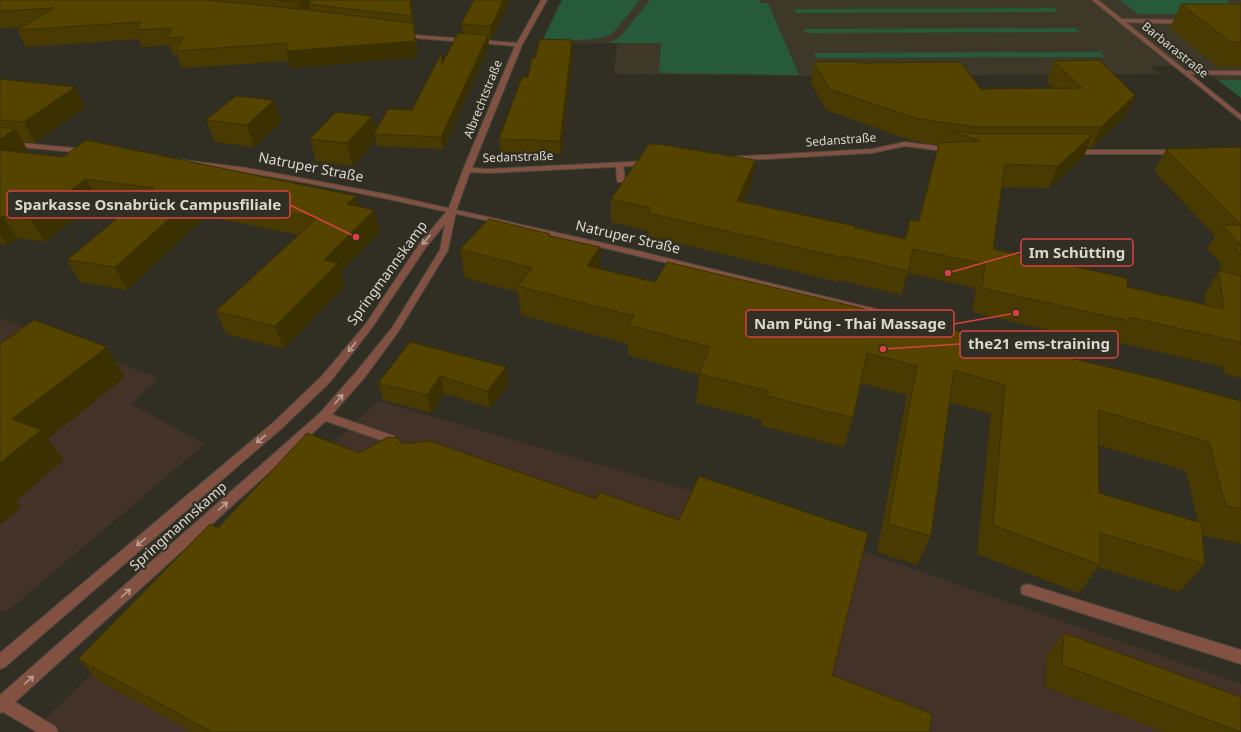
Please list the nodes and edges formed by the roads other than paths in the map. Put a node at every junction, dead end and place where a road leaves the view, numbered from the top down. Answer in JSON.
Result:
{"nodes":[{"id":1,"x":544,"y":0,"type":"edge"},
{"id":2,"x":1095,"y":0,"type":"edge"},
{"id":3,"x":1122,"y":22,"type":"junction"},
{"id":4,"x":1195,"y":22,"type":"edge"},
{"id":5,"x":394,"y":34,"type":"edge"},
{"id":6,"x":519,"y":45,"type":"junction"},
{"id":7,"x":1187,"y":73,"type":"junction"},
{"id":8,"x":1241,"y":73,"type":"edge"},
{"id":9,"x":1241,"y":118,"type":"edge"},
{"id":10,"x":0,"y":143,"type":"edge"},
{"id":11,"x":956,"y":150,"type":"edge"},
{"id":12,"x":88,"y":152,"type":"edge"},
{"id":13,"x":1064,"y":152,"type":"edge"},
{"id":14,"x":1181,"y":152,"type":"edge"},
{"id":15,"x":167,"y":160,"type":"edge"},
{"id":16,"x":722,"y":160,"type":"edge"},
{"id":17,"x":659,"y":163,"type":"edge"},
{"id":18,"x":619,"y":165,"type":"junction"},
{"id":19,"x":467,"y":170,"type":"junction"},
{"id":20,"x":621,"y":180,"type":"dead end"},
{"id":21,"x":452,"y":211,"type":"junction"},
{"id":22,"x":944,"y":328,"type":"edge"},
{"id":23,"x":324,"y":416,"type":"junction"},
{"id":24,"x":390,"y":439,"type":"edge"},
{"id":25,"x":1027,"y":590,"type":"dead end"},
{"id":26,"x":1241,"y":657,"type":"edge"},
{"id":27,"x":0,"y":662,"type":"edge"},
{"id":28,"x":1,"y":703,"type":"edge"},
{"id":29,"x":51,"y":732,"type":"edge"}],
"edges":[{"from":1,"to":6,"type":"street","name":"Albrechtstraße"},
{"from":2,"to":3,"type":"street","name":"Barbarastraße"},
{"from":3,"to":4,"type":"street"},
{"from":3,"to":7,"type":"street","name":"Barbarastraße"},
{"from":5,"to":6,"type":"street"},
{"from":6,"to":19,"type":"street","name":"Albrechtstraße"},
{"from":7,"to":8,"type":"street"},
{"from":7,"to":9,"type":"street","name":"Barbarastraße"},
{"from":10,"to":12,"type":"street"},
{"from":11,"to":16,"type":"street","name":"Sedanstraße"},
{"from":13,"to":14,"type":"street"},
{"from":15,"to":21,"type":"street","name":"Natruper Straße"},
{"from":17,"to":18,"type":"street","name":"Sedanstraße"},
{"from":18,"to":19,"type":"street","name":"Sedanstraße"},
{"from":18,"to":20,"type":"street"},
{"from":19,"to":21,"type":"street","name":"Albrechtstraße"},
{"from":21,"to":22,"type":"street","name":"Natruper Straße"},
{"from":23,"to":21,"type":"street","name":"Springmannskamp","one_way":true},
{"from":21,"to":27,"type":"street","name":"Springmannskamp","one_way":true},
{"from":23,"to":24,"type":"street"},
{"from":28,"to":23,"type":"street","name":"Springmannskamp","one_way":true},
{"from":25,"to":26,"type":"street"},
{"from":28,"to":29,"type":"street"}]}
